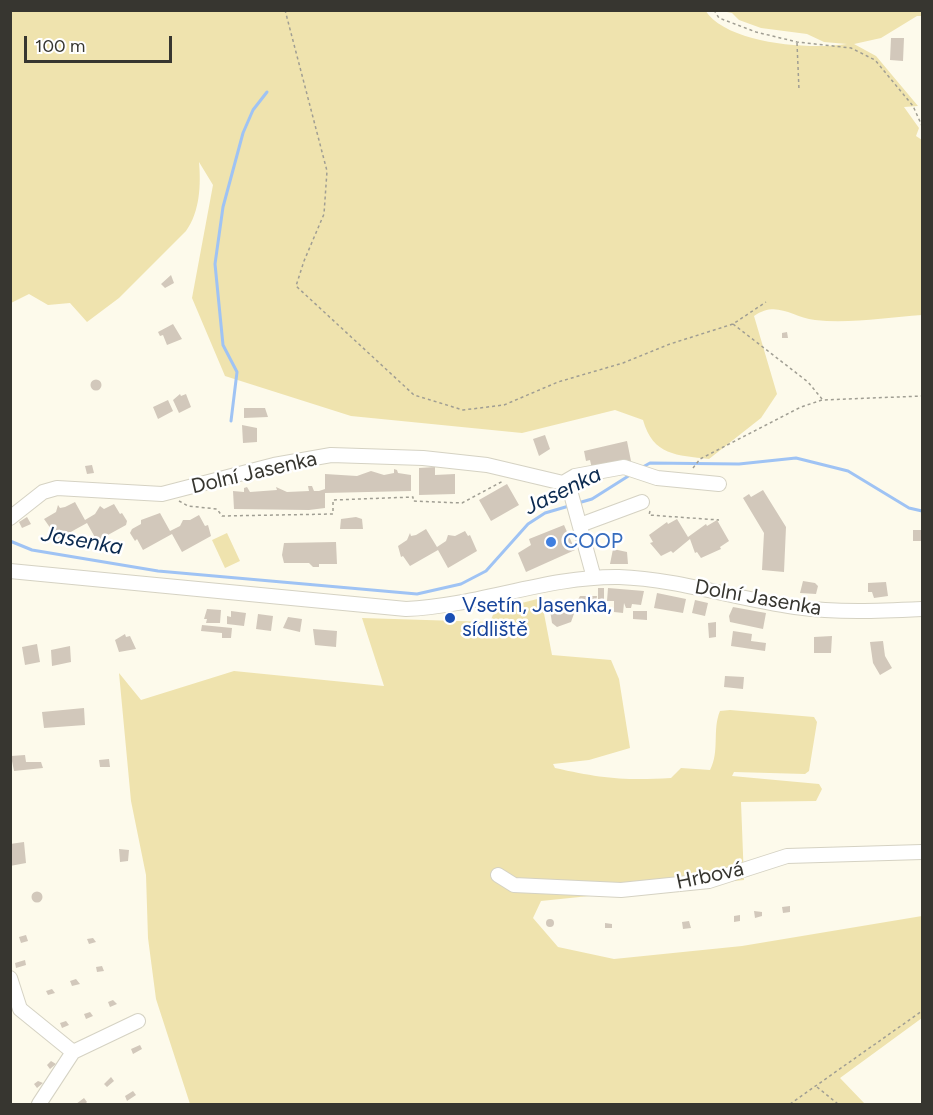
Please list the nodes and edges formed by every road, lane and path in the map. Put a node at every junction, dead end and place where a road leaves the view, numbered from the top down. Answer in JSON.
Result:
{"nodes":[{"id":1,"x":285,"y":10,"type":"edge"},
{"id":2,"x":714,"y":10,"type":"edge"},
{"id":3,"x":797,"y":42,"type":"junction"},
{"id":4,"x":799,"y":90,"type":"dead end"},
{"id":5,"x":922,"y":126,"type":"edge"},
{"id":6,"x":766,"y":302,"type":"dead end"},
{"id":7,"x":733,"y":324,"type":"junction"},
{"id":8,"x":922,"y":396,"type":"edge"},
{"id":9,"x":822,"y":400,"type":"junction"},
{"id":10,"x":700,"y":459,"type":"dead end"},
{"id":11,"x":518,"y":472,"type":"junction"},
{"id":12,"x":719,"y":484,"type":"dead end"},
{"id":13,"x":567,"y":488,"type":"junction"},
{"id":14,"x":162,"y":494,"type":"junction"},
{"id":15,"x":647,"y":504,"type":"joint"},
{"id":16,"x":10,"y":518,"type":"edge"},
{"id":17,"x":578,"y":518,"type":"junction"},
{"id":18,"x":719,"y":520,"type":"dead end"},
{"id":19,"x":10,"y":571,"type":"edge"},
{"id":20,"x":594,"y":578,"type":"junction"},
{"id":21,"x":922,"y":609,"type":"edge"},
{"id":22,"x":922,"y":852,"type":"edge"},
{"id":23,"x":498,"y":875,"type":"dead end"},
{"id":24,"x":10,"y":978,"type":"edge"},
{"id":25,"x":922,"y":1011,"type":"edge"},
{"id":26,"x":15,"y":1012,"type":"edge"},
{"id":27,"x":138,"y":1021,"type":"dead end"},
{"id":28,"x":74,"y":1052,"type":"junction"},
{"id":29,"x":817,"y":1086,"type":"junction"},
{"id":30,"x":39,"y":1104,"type":"edge"},
{"id":31,"x":790,"y":1104,"type":"edge"},
{"id":32,"x":838,"y":1104,"type":"edge"}],
"edges":[{"from":1,"to":7,"type":"path"},
{"from":2,"to":3,"type":"path"},
{"from":3,"to":4,"type":"path"},
{"from":3,"to":5,"type":"path"},
{"from":6,"to":7,"type":"path"},
{"from":7,"to":9,"type":"path"},
{"from":8,"to":9,"type":"path"},
{"from":9,"to":10,"type":"path"},
{"from":11,"to":13,"type":"street","name":"Dolní Jasenka"},
{"from":11,"to":14,"type":"street","name":"Dolní Jasenka"},
{"from":11,"to":14,"type":"path"},
{"from":12,"to":13,"type":"street"},
{"from":13,"to":17,"type":"street"},
{"from":14,"to":16,"type":"street","name":"Dolní Jasenka"},
{"from":15,"to":17,"type":"street"},
{"from":15,"to":18,"type":"path"},
{"from":17,"to":20,"type":"street"},
{"from":19,"to":20,"type":"street","name":"Dolní Jasenka"},
{"from":20,"to":21,"type":"street","name":"Dolní Jasenka"},
{"from":22,"to":23,"type":"street","name":"Hrbová"},
{"from":24,"to":26,"type":"street"},
{"from":25,"to":29,"type":"path"},
{"from":26,"to":28,"type":"street"},
{"from":27,"to":28,"type":"street"},
{"from":28,"to":30,"type":"street"},
{"from":29,"to":31,"type":"path"},
{"from":29,"to":32,"type":"path"}]}
